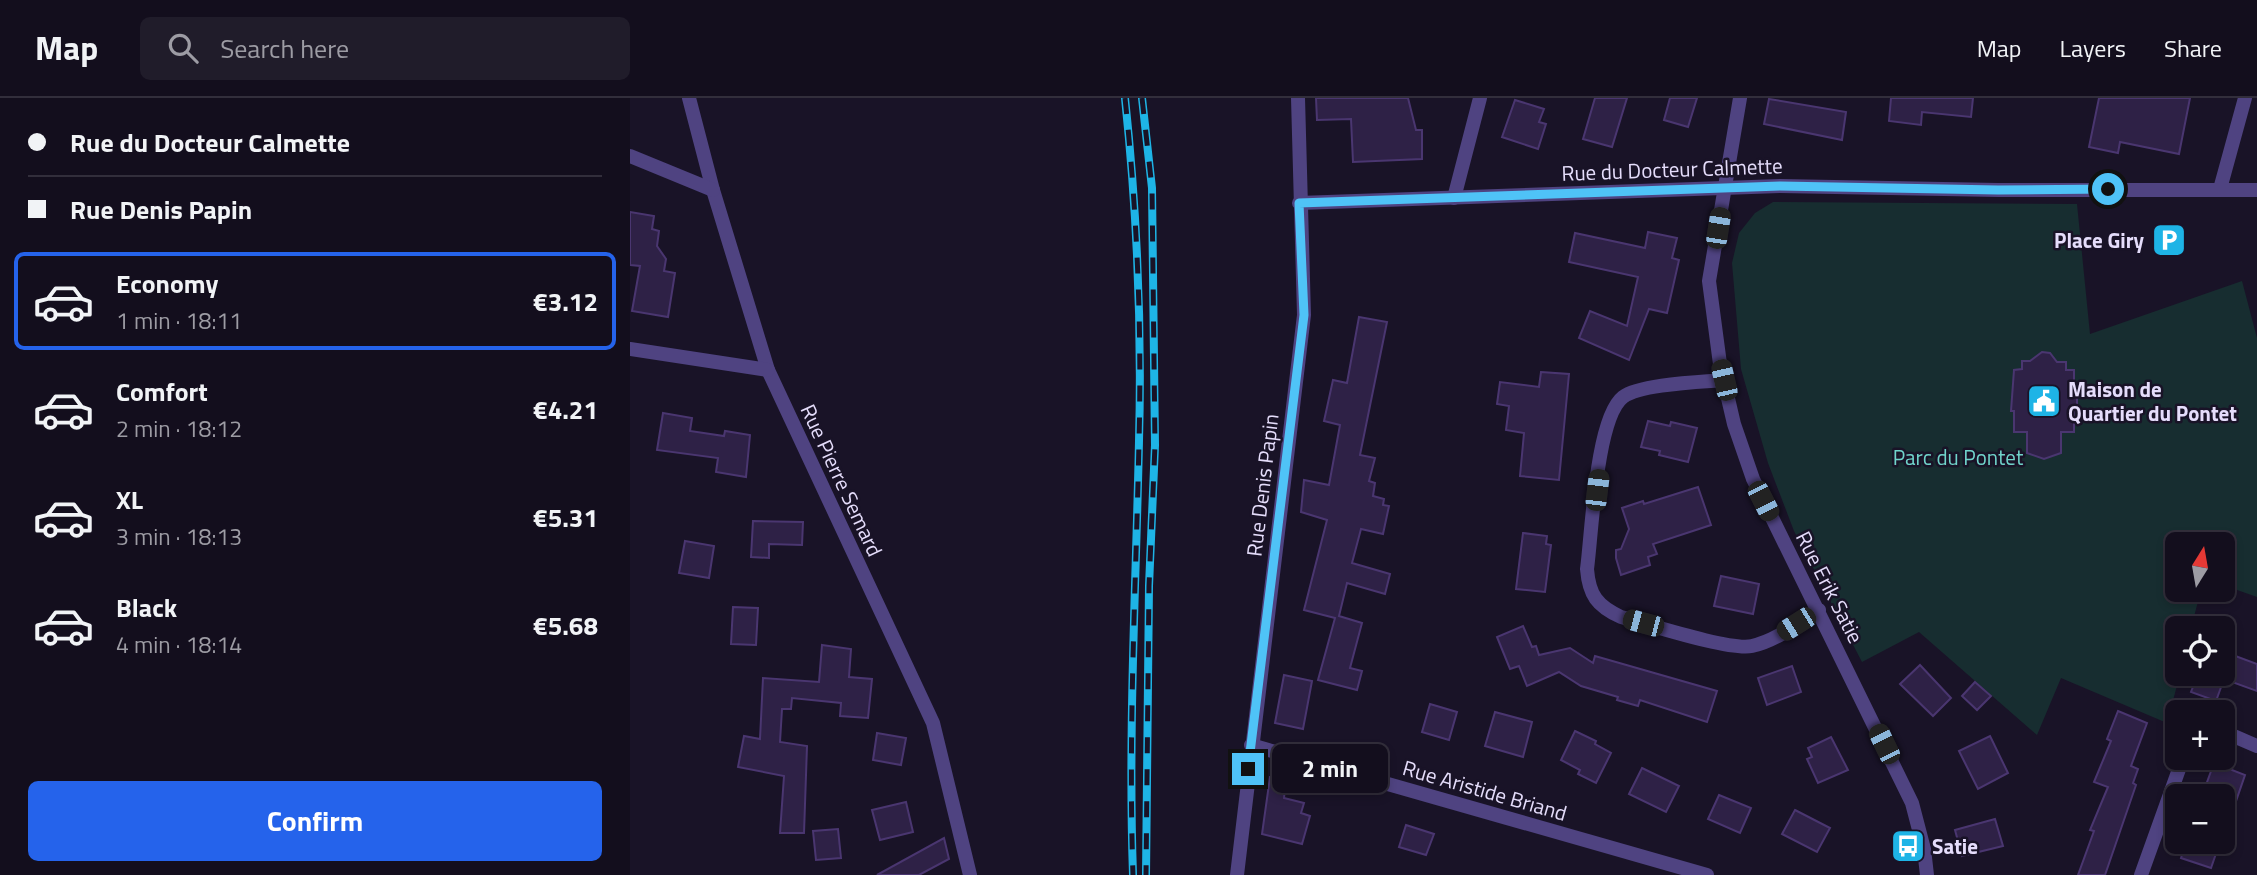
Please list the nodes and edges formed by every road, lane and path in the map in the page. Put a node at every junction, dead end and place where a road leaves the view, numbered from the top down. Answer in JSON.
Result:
{"nodes":[{"id":1,"x":689,"y":98,"type":"edge"},
{"id":2,"x":1298,"y":98,"type":"edge"},
{"id":3,"x":1480,"y":98,"type":"edge"},
{"id":4,"x":1740,"y":98,"type":"edge"},
{"id":5,"x":2245,"y":98,"type":"edge"},
{"id":6,"x":630,"y":156,"type":"edge"},
{"id":7,"x":1725,"y":188,"type":"junction"},
{"id":8,"x":2220,"y":189,"type":"junction"},
{"id":9,"x":713,"y":190,"type":"junction"},
{"id":10,"x":2257,"y":190,"type":"edge"},
{"id":11,"x":1454,"y":198,"type":"junction"},
{"id":12,"x":1299,"y":203,"type":"junction"},
{"id":13,"x":630,"y":352,"type":"edge"},
{"id":14,"x":768,"y":370,"type":"junction"},
{"id":15,"x":1724,"y":380,"type":"junction"},
{"id":16,"x":1819,"y":610,"type":"junction"},
{"id":17,"x":2235,"y":737,"type":"edge"},
{"id":18,"x":1251,"y":745,"type":"junction"},
{"id":19,"x":2257,"y":746,"type":"edge"},
{"id":20,"x":2179,"y":770,"type":"edge"},
{"id":21,"x":970,"y":875,"type":"edge"},
{"id":22,"x":1237,"y":875,"type":"edge"},
{"id":23,"x":1707,"y":875,"type":"edge"},
{"id":24,"x":1927,"y":875,"type":"edge"},
{"id":25,"x":2141,"y":875,"type":"edge"}],
"edges":[{"from":1,"to":9,"type":"street","name":"Rue Pierre Semard"},
{"from":2,"to":12,"type":"street","name":"Rue Denis Papin"},
{"from":3,"to":11,"type":"street"},
{"from":4,"to":7,"type":"street","name":"Rue Erik Satie"},
{"from":5,"to":8,"type":"street"},
{"from":6,"to":9,"type":"street"},
{"from":7,"to":8,"type":"street","name":"Rue du Docteur Calmette"},
{"from":7,"to":11,"type":"street","name":"Rue du Docteur Calmette"},
{"from":7,"to":15,"type":"street","name":"Rue Erik Satie"},
{"from":8,"to":10,"type":"street","name":"Rue du Docteur Calmette"},
{"from":9,"to":14,"type":"street","name":"Rue Pierre Semard"},
{"from":11,"to":12,"type":"street","name":"Rue du Docteur Calmette"},
{"from":12,"to":18,"type":"street","name":"Rue Denis Papin"},
{"from":13,"to":14,"type":"street"},
{"from":14,"to":21,"type":"street","name":"Rue Pierre Semard"},
{"from":15,"to":16,"type":"street","name":"Rue Erik Satie"},
{"from":15,"to":16,"type":"street"},
{"from":16,"to":24,"type":"street","name":"Rue Erik Satie"},
{"from":17,"to":19,"type":"street"},
{"from":18,"to":22,"type":"street","name":"Rue Denis Papin"},
{"from":18,"to":23,"type":"street","name":"Rue Aristide Briand"},
{"from":20,"to":25,"type":"street"}]}
